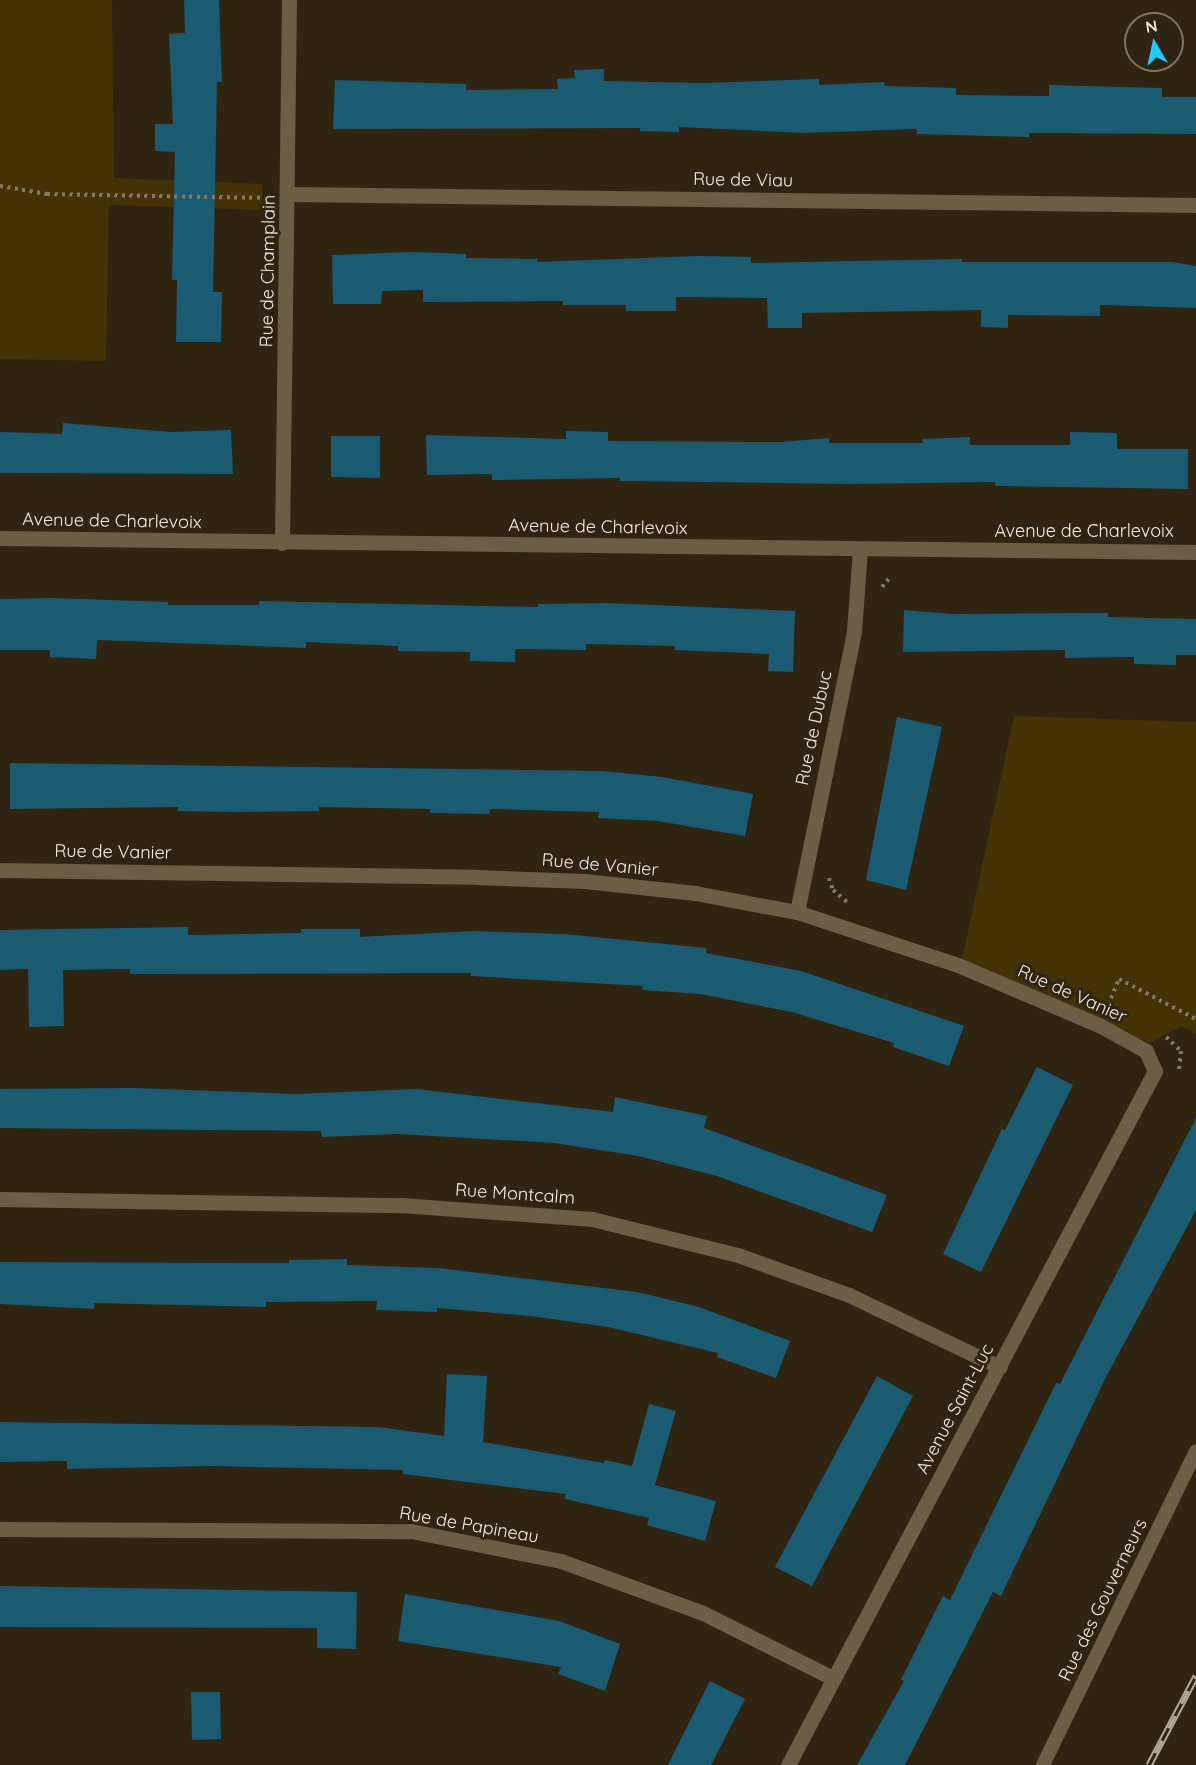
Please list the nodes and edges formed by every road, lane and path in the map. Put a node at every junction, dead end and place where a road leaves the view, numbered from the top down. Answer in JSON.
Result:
{"nodes":[{"id":1,"x":289,"y":0,"type":"edge"},
{"id":2,"x":0,"y":186,"type":"edge"},
{"id":3,"x":289,"y":194,"type":"junction"},
{"id":4,"x":1196,"y":205,"type":"edge"},
{"id":5,"x":0,"y":538,"type":"edge"},
{"id":6,"x":282,"y":543,"type":"junction"},
{"id":7,"x":860,"y":550,"type":"junction"},
{"id":8,"x":1196,"y":552,"type":"edge"},
{"id":9,"x":891,"y":576,"type":"dead end"},
{"id":10,"x":875,"y":596,"type":"dead end"},
{"id":11,"x":825,"y":867,"type":"dead end"},
{"id":12,"x":0,"y":870,"type":"edge"},
{"id":13,"x":849,"y":904,"type":"dead end"},
{"id":14,"x":797,"y":912,"type":"junction"},
{"id":15,"x":1196,"y":1019,"type":"edge"},
{"id":16,"x":1099,"y":1025,"type":"junction"},
{"id":17,"x":1155,"y":1071,"type":"joint"},
{"id":18,"x":0,"y":1198,"type":"edge"},
{"id":19,"x":1000,"y":1367,"type":"junction"},
{"id":20,"x":1196,"y":1451,"type":"edge"},
{"id":21,"x":0,"y":1529,"type":"edge"},
{"id":22,"x":834,"y":1678,"type":"junction"},
{"id":23,"x":788,"y":1765,"type":"edge"},
{"id":24,"x":1043,"y":1765,"type":"edge"}],
"edges":[{"from":1,"to":3,"type":"street","name":"Rue de Champlain"},
{"from":2,"to":3,"type":"path"},
{"from":3,"to":4,"type":"street","name":"Rue de Viau"},
{"from":3,"to":6,"type":"street","name":"Rue de Champlain"},
{"from":5,"to":6,"type":"street","name":"Avenue de Charlevoix"},
{"from":6,"to":7,"type":"street","name":"Avenue de Charlevoix"},
{"from":7,"to":8,"type":"street","name":"Avenue de Charlevoix"},
{"from":7,"to":14,"type":"street","name":"Rue de Dubuc"},
{"from":9,"to":10,"type":"path"},
{"from":11,"to":13,"type":"path"},
{"from":12,"to":14,"type":"street","name":"Rue de Vanier"},
{"from":14,"to":16,"type":"street","name":"Rue de Vanier"},
{"from":15,"to":16,"type":"path"},
{"from":16,"to":17,"type":"street","name":"Rue de Vanier"},
{"from":17,"to":19,"type":"street","name":"Avenue Saint-Luc"},
{"from":18,"to":19,"type":"street","name":"Rue Montcalm"},
{"from":19,"to":22,"type":"street","name":"Avenue Saint-Luc"},
{"from":20,"to":24,"type":"lane","name":"Rue des Gouverneurs"},
{"from":21,"to":22,"type":"street","name":"Rue de Papineau"},
{"from":22,"to":23,"type":"street","name":"Avenue Saint-Luc"}]}
